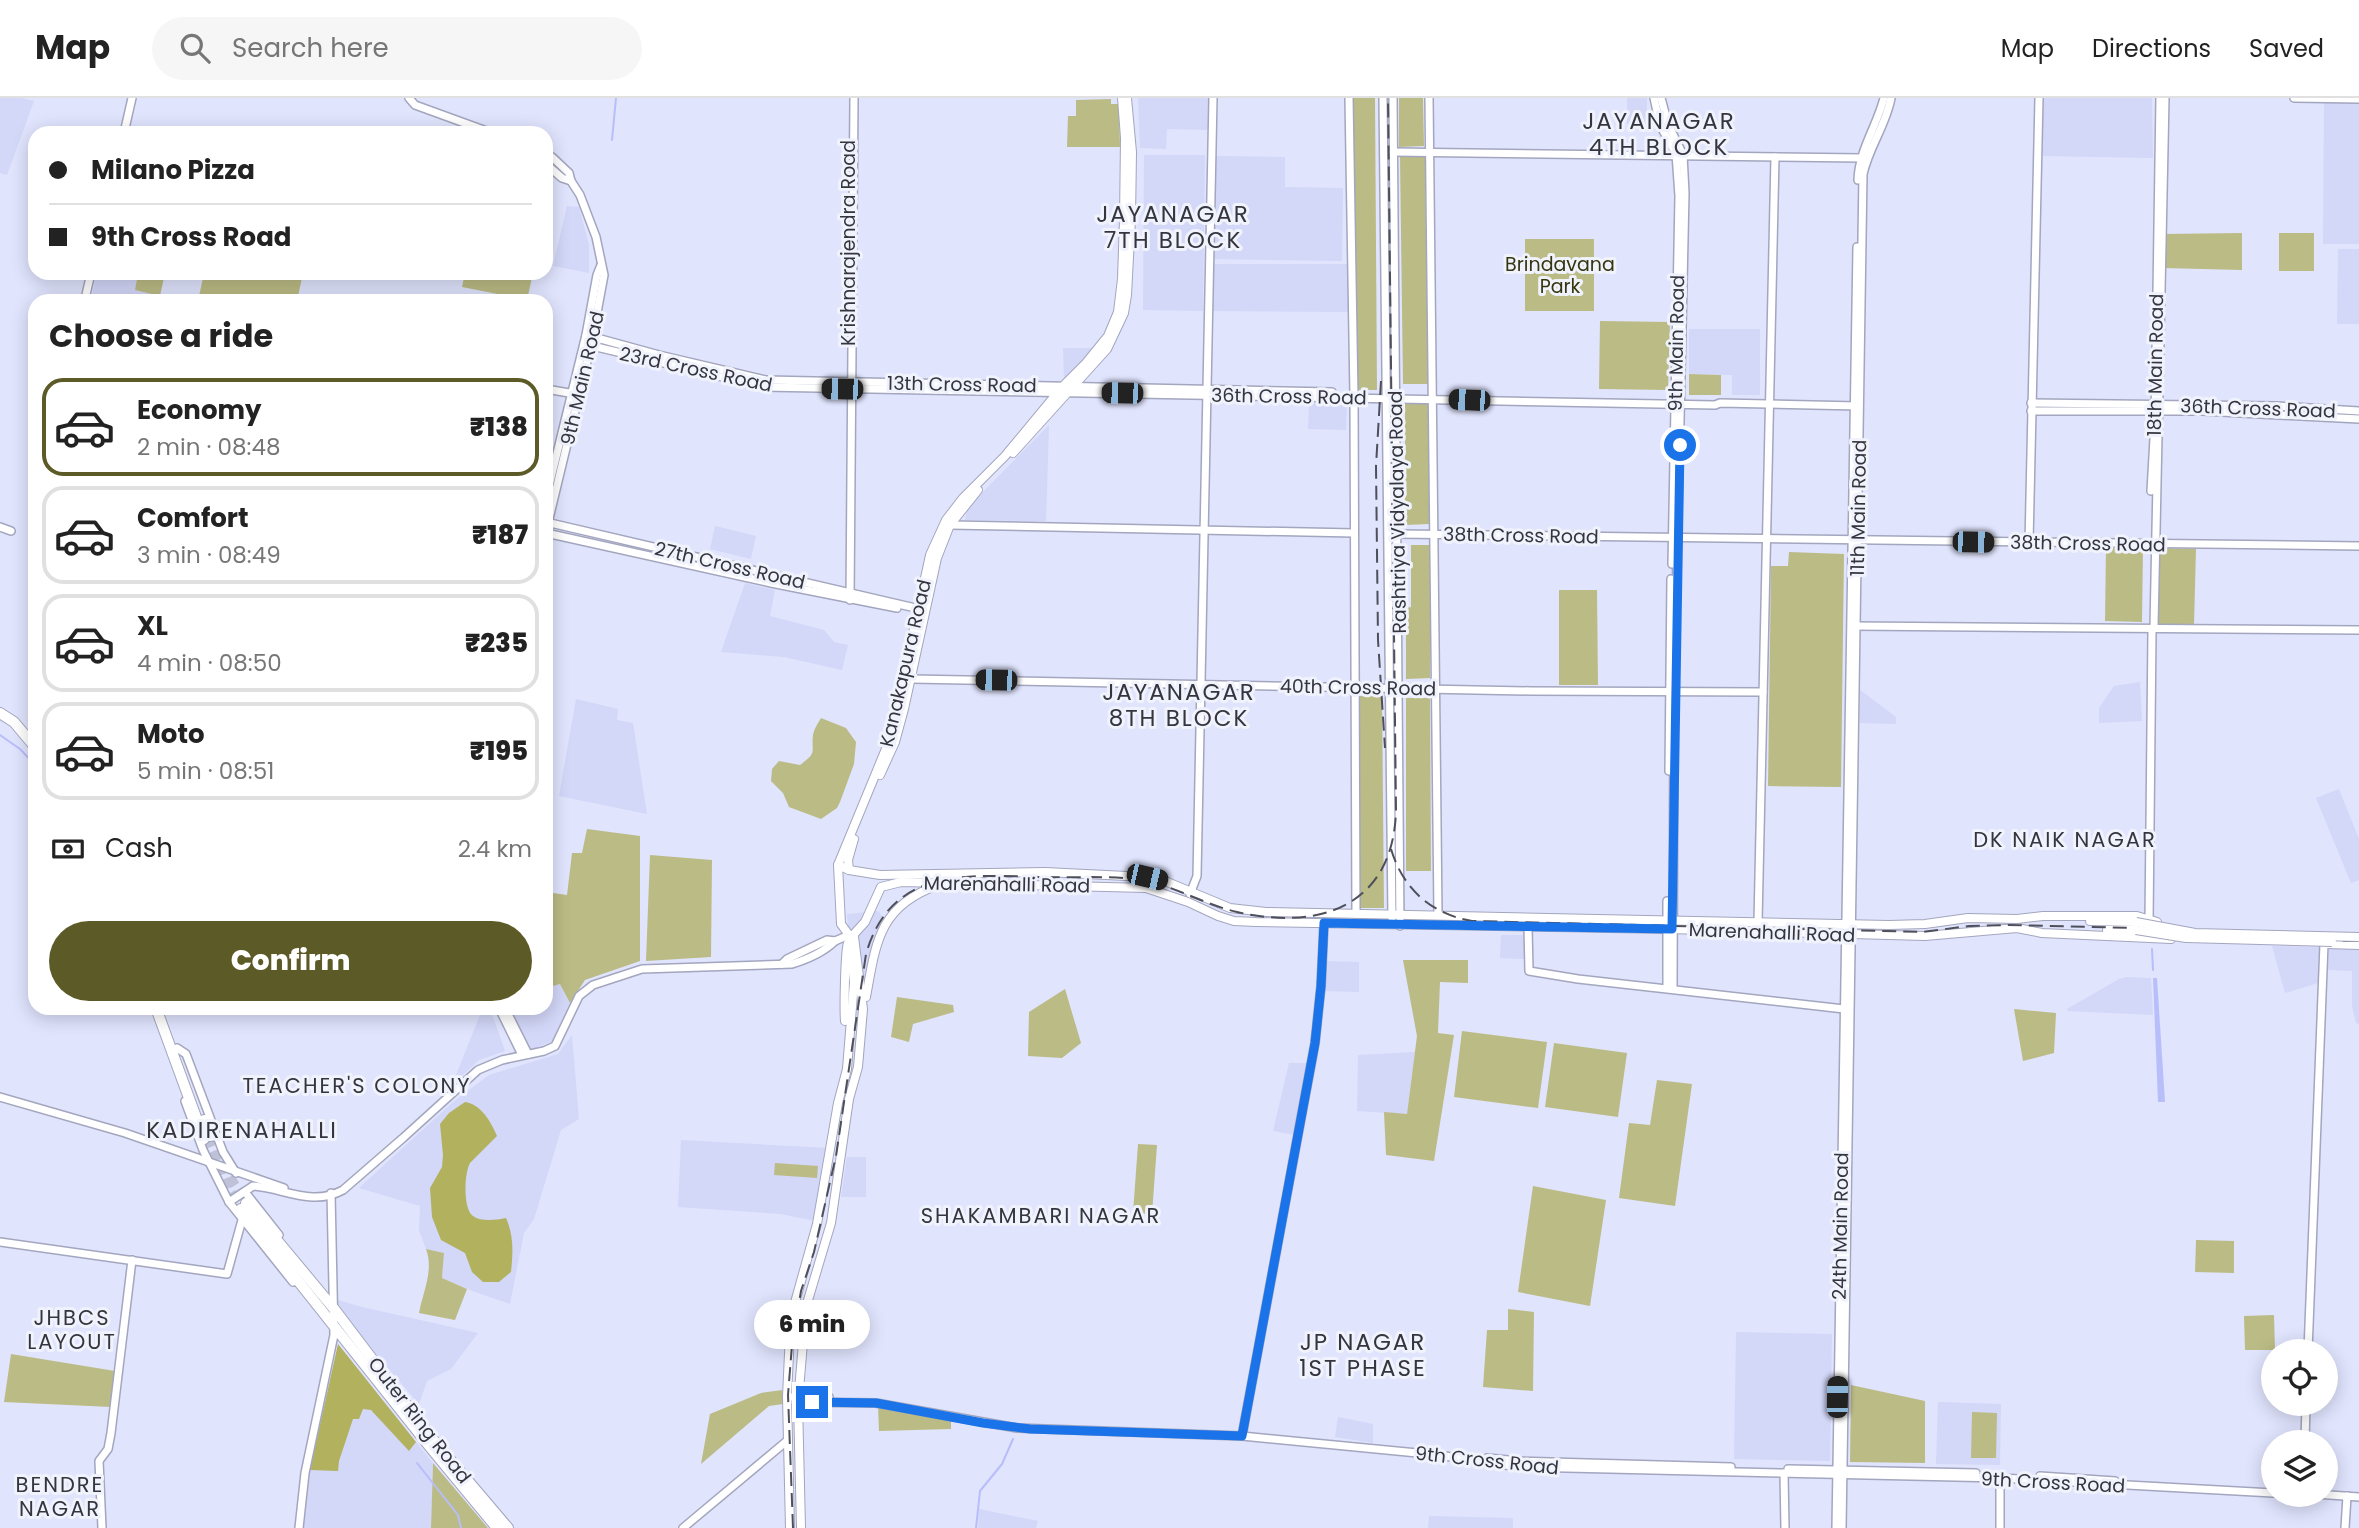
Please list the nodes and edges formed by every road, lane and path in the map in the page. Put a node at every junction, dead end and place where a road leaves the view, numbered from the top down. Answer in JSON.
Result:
{"nodes":[{"id":1,"x":132,"y":98,"type":"edge"},
{"id":2,"x":409,"y":98,"type":"edge"},
{"id":3,"x":851,"y":98,"type":"edge"},
{"id":4,"x":1122,"y":98,"type":"edge"},
{"id":5,"x":1127,"y":98,"type":"edge"},
{"id":6,"x":1213,"y":98,"type":"edge"},
{"id":7,"x":1349,"y":98,"type":"edge"},
{"id":8,"x":1383,"y":98,"type":"edge"},
{"id":9,"x":1393,"y":98,"type":"edge"},
{"id":10,"x":1429,"y":98,"type":"edge"},
{"id":11,"x":1654,"y":98,"type":"edge"},
{"id":12,"x":1661,"y":98,"type":"edge"},
{"id":13,"x":1884,"y":98,"type":"edge"},
{"id":14,"x":1891,"y":98,"type":"edge"},
{"id":15,"x":2039,"y":98,"type":"edge"},
{"id":16,"x":2162,"y":98,"type":"edge"},
{"id":17,"x":2294,"y":98,"type":"edge"},
{"id":18,"x":2359,"y":99,"type":"edge"},
{"id":19,"x":126,"y":126,"type":"edge"},
{"id":20,"x":473,"y":126,"type":"edge"},
{"id":21,"x":1393,"y":152,"type":"junction"},
{"id":22,"x":1429,"y":152,"type":"junction"},
{"id":23,"x":1679,"y":155,"type":"junction"},
{"id":24,"x":1775,"y":157,"type":"junction"},
{"id":25,"x":553,"y":158,"type":"edge"},
{"id":26,"x":1863,"y":158,"type":"junction"},
{"id":27,"x":553,"y":170,"type":"edge"},
{"id":28,"x":571,"y":181,"type":"junction"},
{"id":29,"x":588,"y":341,"type":"junction"},
{"id":30,"x":849,"y":386,"type":"junction"},
{"id":31,"x":553,"y":389,"type":"edge"},
{"id":32,"x":1065,"y":389,"type":"junction"},
{"id":33,"x":1206,"y":392,"type":"junction"},
{"id":34,"x":575,"y":394,"type":"junction"},
{"id":35,"x":1354,"y":395,"type":"junction"},
{"id":36,"x":1391,"y":395,"type":"junction"},
{"id":37,"x":1432,"y":396,"type":"junction"},
{"id":38,"x":1678,"y":401,"type":"junction"},
{"id":39,"x":1769,"y":403,"type":"junction"},
{"id":40,"x":1856,"y":404,"type":"junction"},
{"id":41,"x":2031,"y":407,"type":"junction"},
{"id":42,"x":2157,"y":408,"type":"junction"},
{"id":43,"x":2359,"y":411,"type":"edge"},
{"id":44,"x":2359,"y":419,"type":"edge"},
{"id":45,"x":553,"y":473,"type":"edge"},
{"id":46,"x":553,"y":495,"type":"edge"},
{"id":47,"x":950,"y":525,"type":"junction"},
{"id":48,"x":0,"y":527,"type":"edge"},
{"id":49,"x":553,"y":529,"type":"edge"},
{"id":50,"x":1203,"y":530,"type":"junction"},
{"id":51,"x":11,"y":531,"type":"dead end"},
{"id":52,"x":1354,"y":533,"type":"junction"},
{"id":53,"x":1434,"y":533,"type":"junction"},
{"id":54,"x":1397,"y":534,"type":"junction"},
{"id":55,"x":1675,"y":537,"type":"junction"},
{"id":56,"x":1767,"y":539,"type":"junction"},
{"id":57,"x":1855,"y":540,"type":"junction"},
{"id":58,"x":2029,"y":542,"type":"junction"},
{"id":59,"x":2152,"y":544,"type":"junction"},
{"id":60,"x":2359,"y":546,"type":"edge"},
{"id":61,"x":847,"y":596,"type":"junction"},
{"id":62,"x":920,"y":609,"type":"junction"},
{"id":63,"x":1853,"y":626,"type":"junction"},
{"id":64,"x":2152,"y":629,"type":"junction"},
{"id":65,"x":2359,"y":630,"type":"edge"},
{"id":66,"x":912,"y":679,"type":"junction"},
{"id":67,"x":1201,"y":684,"type":"junction"},
{"id":68,"x":1355,"y":686,"type":"junction"},
{"id":69,"x":1394,"y":687,"type":"junction"},
{"id":70,"x":1436,"y":689,"type":"junction"},
{"id":71,"x":1672,"y":692,"type":"junction"},
{"id":72,"x":1763,"y":692,"type":"junction"},
{"id":73,"x":0,"y":706,"type":"edge"},
{"id":74,"x":0,"y":713,"type":"edge"},
{"id":75,"x":28,"y":728,"type":"edge"},
{"id":76,"x":28,"y":739,"type":"edge"},
{"id":77,"x":838,"y":864,"type":"junction"},
{"id":78,"x":849,"y":870,"type":"junction"},
{"id":79,"x":888,"y":879,"type":"junction"},
{"id":80,"x":945,"y":883,"type":"junction"},
{"id":81,"x":1189,"y":897,"type":"junction"},
{"id":82,"x":1356,"y":914,"type":"junction"},
{"id":83,"x":1438,"y":915,"type":"junction"},
{"id":84,"x":1396,"y":921,"type":"junction"},
{"id":85,"x":2149,"y":921,"type":"junction"},
{"id":86,"x":1758,"y":922,"type":"junction"},
{"id":87,"x":1324,"y":923,"type":"junction"},
{"id":88,"x":2017,"y":924,"type":"junction"},
{"id":89,"x":1669,"y":925,"type":"junction"},
{"id":90,"x":2136,"y":926,"type":"junction"},
{"id":91,"x":1528,"y":927,"type":"junction"},
{"id":92,"x":1848,"y":929,"type":"junction"},
{"id":93,"x":2359,"y":936,"type":"edge"},
{"id":94,"x":851,"y":937,"type":"junction"},
{"id":95,"x":2149,"y":937,"type":"junction"},
{"id":96,"x":2324,"y":944,"type":"junction"},
{"id":97,"x":2359,"y":944,"type":"edge"},
{"id":98,"x":1670,"y":988,"type":"junction"},
{"id":99,"x":863,"y":1009,"type":"junction"},
{"id":100,"x":1844,"y":1009,"type":"junction"},
{"id":101,"x":159,"y":1015,"type":"edge"},
{"id":102,"x":164,"y":1015,"type":"edge"},
{"id":103,"x":503,"y":1015,"type":"edge"},
{"id":104,"x":508,"y":1015,"type":"edge"},
{"id":105,"x":175,"y":1051,"type":"junction"},
{"id":106,"x":525,"y":1055,"type":"junction"},
{"id":107,"x":0,"y":1097,"type":"edge"},
{"id":108,"x":208,"y":1137,"type":"tunnel mouth"},
{"id":109,"x":210,"y":1164,"type":"junction"},
{"id":110,"x":236,"y":1173,"type":"junction"},
{"id":111,"x":334,"y":1193,"type":"junction"},
{"id":112,"x":240,"y":1201,"type":"junction"},
{"id":113,"x":242,"y":1220,"type":"junction"},
{"id":114,"x":0,"y":1242,"type":"edge"},
{"id":115,"x":132,"y":1260,"type":"junction"},
{"id":116,"x":333,"y":1313,"type":"junction"},
{"id":117,"x":2308,"y":1339,"type":"edge"},
{"id":118,"x":787,"y":1400,"type":"junction"},
{"id":119,"x":798,"y":1400,"type":"junction"},
{"id":120,"x":1242,"y":1434,"type":"junction"},
{"id":121,"x":788,"y":1440,"type":"junction"},
{"id":122,"x":1839,"y":1472,"type":"junction"},
{"id":123,"x":1784,"y":1473,"type":"junction"},
{"id":124,"x":2000,"y":1478,"type":"junction"},
{"id":125,"x":2261,"y":1490,"type":"edge"},
{"id":126,"x":2261,"y":1490,"type":"edge"},
{"id":127,"x":2338,"y":1493,"type":"edge"},
{"id":128,"x":2338,"y":1495,"type":"edge"},
{"id":129,"x":2359,"y":1495,"type":"edge"},
{"id":130,"x":2347,"y":1496,"type":"junction"},
{"id":131,"x":102,"y":1528,"type":"edge"},
{"id":132,"x":299,"y":1528,"type":"edge"},
{"id":133,"x":497,"y":1528,"type":"edge"},
{"id":134,"x":508,"y":1528,"type":"edge"},
{"id":135,"x":683,"y":1528,"type":"edge"},
{"id":136,"x":790,"y":1528,"type":"edge"},
{"id":137,"x":801,"y":1528,"type":"edge"},
{"id":138,"x":1785,"y":1528,"type":"edge"},
{"id":139,"x":1836,"y":1528,"type":"edge"},
{"id":140,"x":1842,"y":1528,"type":"edge"},
{"id":141,"x":2000,"y":1528,"type":"edge"},
{"id":142,"x":2345,"y":1528,"type":"edge"}],
"edges":[{"from":1,"to":19,"type":"main road"},
{"from":2,"to":20,"type":"main road"},
{"from":3,"to":30,"type":"main road"},
{"from":4,"to":32,"type":"main road","name":"Kanakapura Road"},
{"from":5,"to":32,"type":"main road","name":"Kanakapura Road"},
{"from":6,"to":33,"type":"main road"},
{"from":7,"to":35,"type":"main road"},
{"from":8,"to":36,"type":"main road","name":"Rashtriya Vidyalaya Road"},
{"from":9,"to":21,"type":"main road","name":"Rashtriya Vidyalaya Road"},
{"from":10,"to":22,"type":"main road"},
{"from":11,"to":23,"type":"main road","name":"9th Main Road"},
{"from":12,"to":23,"type":"main road","name":"9th Main Road"},
{"from":13,"to":26,"type":"main road","name":"11th Main Road"},
{"from":14,"to":26,"type":"main road","name":"11th Main Road"},
{"from":15,"to":41,"type":"main road"},
{"from":16,"to":42,"type":"main road","name":"18th Main Road"},
{"from":17,"to":18,"type":"main road"},
{"from":21,"to":22,"type":"main road"},
{"from":21,"to":36,"type":"main road","name":"Rashtriya Vidyalaya Road"},
{"from":22,"to":23,"type":"main road"},
{"from":22,"to":37,"type":"main road"},
{"from":23,"to":24,"type":"main road"},
{"from":23,"to":38,"type":"main road","name":"9th Main Road"},
{"from":24,"to":26,"type":"main road"},
{"from":24,"to":39,"type":"main road"},
{"from":25,"to":28,"type":"main road","name":"9th Main Road"},
{"from":26,"to":40,"type":"main road","name":"11th Main Road"},
{"from":27,"to":28,"type":"main road","name":"9th Main Road"},
{"from":28,"to":29,"type":"main road","name":"9th Main Road"},
{"from":29,"to":30,"type":"main road","name":"23rd Cross Road"},
{"from":29,"to":34,"type":"main road","name":"9th Main Road"},
{"from":30,"to":32,"type":"main road","name":"13th Cross Road"},
{"from":30,"to":61,"type":"main road"},
{"from":30,"to":61,"type":"main road"},
{"from":31,"to":34,"type":"main road"},
{"from":32,"to":33,"type":"main road","name":"36th Cross Road"},
{"from":32,"to":47,"type":"main road","name":"Kanakapura Road"},
{"from":32,"to":62,"type":"main road","name":"Kanakapura Road"},
{"from":33,"to":35,"type":"main road","name":"36th Cross Road"},
{"from":33,"to":50,"type":"main road"},
{"from":34,"to":45,"type":"main road","name":"9th Main Road"},
{"from":34,"to":46,"type":"main road","name":"9th Main Road"},
{"from":35,"to":36,"type":"main road","name":"36th Cross Road"},
{"from":35,"to":52,"type":"main road"},
{"from":36,"to":37,"type":"main road","name":"36th Cross Road"},
{"from":36,"to":54,"type":"main road","name":"Rashtriya Vidyalaya Road"},
{"from":36,"to":69,"type":"main road","name":"Rashtriya Vidyalaya Road"},
{"from":37,"to":38,"type":"main road","name":"36th Cross Road"},
{"from":37,"to":53,"type":"main road"},
{"from":38,"to":39,"type":"main road","name":"36th Cross Road"},
{"from":38,"to":55,"type":"main road","name":"9th Main Road"},
{"from":39,"to":40,"type":"main road","name":"36th Cross Road"},
{"from":39,"to":56,"type":"main road"},
{"from":40,"to":57,"type":"main road","name":"11th Main Road"},
{"from":41,"to":42,"type":"main road","name":"36th Cross Road"},
{"from":41,"to":58,"type":"main road"},
{"from":42,"to":43,"type":"main road","name":"36th Cross Road"},
{"from":42,"to":44,"type":"main road","name":"36th Cross Road"},
{"from":42,"to":59,"type":"main road","name":"18th Main Road"},
{"from":47,"to":50,"type":"main road"},
{"from":47,"to":62,"type":"main road","name":"Kanakapura Road"},
{"from":48,"to":51,"type":"main road"},
{"from":49,"to":61,"type":"main road","name":"27th Cross Road"},
{"from":50,"to":52,"type":"main road"},
{"from":50,"to":67,"type":"main road"},
{"from":52,"to":68,"type":"main road"},
{"from":53,"to":54,"type":"main road","name":"38th Cross Road"},
{"from":53,"to":55,"type":"main road","name":"38th Cross Road"},
{"from":53,"to":70,"type":"main road"},
{"from":54,"to":69,"type":"main road","name":"Rashtriya Vidyalaya Road"},
{"from":55,"to":56,"type":"main road","name":"38th Cross Road"},
{"from":55,"to":71,"type":"main road","name":"9th Main Road"},
{"from":56,"to":57,"type":"main road","name":"38th Cross Road"},
{"from":56,"to":72,"type":"main road"},
{"from":57,"to":58,"type":"main road","name":"38th Cross Road"},
{"from":57,"to":63,"type":"main road","name":"11th Main Road"},
{"from":58,"to":59,"type":"main road","name":"38th Cross Road"},
{"from":59,"to":60,"type":"main road","name":"38th Cross Road"},
{"from":59,"to":64,"type":"main road","name":"18th Main Road"},
{"from":61,"to":62,"type":"main road","name":"27th Cross Road"},
{"from":62,"to":66,"type":"main road","name":"Kanakapura Road"},
{"from":62,"to":77,"type":"main road","name":"Kanakapura Road"},
{"from":63,"to":64,"type":"main road"},
{"from":63,"to":92,"type":"main road","name":"11th Main Road"},
{"from":64,"to":65,"type":"main road"},
{"from":64,"to":85,"type":"main road","name":"18th Main Road"},
{"from":66,"to":67,"type":"main road","name":"40th Cross Road"},
{"from":66,"to":78,"type":"main road","name":"Kanakapura Road"},
{"from":67,"to":68,"type":"main road","name":"40th Cross Road"},
{"from":67,"to":81,"type":"main road"},
{"from":68,"to":69,"type":"main road","name":"40th Cross Road"},
{"from":68,"to":82,"type":"main road"},
{"from":69,"to":70,"type":"main road","name":"40th Cross Road"},
{"from":69,"to":84,"type":"main road","name":"Rashtriya Vidyalaya Road"},
{"from":70,"to":71,"type":"main road","name":"40th Cross Road"},
{"from":70,"to":83,"type":"main road"},
{"from":71,"to":72,"type":"main road","name":"40th Cross Road"},
{"from":71,"to":89,"type":"main road","name":"9th Main Road"},
{"from":72,"to":86,"type":"main road"},
{"from":73,"to":75,"type":"highway"},
{"from":74,"to":76,"type":"highway"},
{"from":77,"to":78,"type":"main road","name":"Marenahalli Road"},
{"from":77,"to":94,"type":"main road","name":"Kanakapura Road"},
{"from":78,"to":79,"type":"main road","name":"Marenahalli Road"},
{"from":79,"to":80,"type":"main road","name":"Marenahalli Road"},
{"from":79,"to":81,"type":"main road","name":"Marenahalli Road"},
{"from":79,"to":94,"type":"main road"},
{"from":80,"to":81,"type":"main road","name":"Marenahalli Road"},
{"from":80,"to":99,"type":"main road"},
{"from":81,"to":82,"type":"main road","name":"Marenahalli Road"},
{"from":81,"to":87,"type":"main road","name":"Marenahalli Road"},
{"from":82,"to":84,"type":"main road","name":"Marenahalli Road"},
{"from":83,"to":84,"type":"main road","name":"Marenahalli Road"},
{"from":83,"to":89,"type":"main road","name":"Marenahalli Road"},
{"from":84,"to":87,"type":"main road","name":"Marenahalli Road"},
{"from":84,"to":91,"type":"main road","name":"Marenahalli Road"},
{"from":85,"to":88,"type":"main road","name":"Marenahalli Road"},
{"from":85,"to":93,"type":"main road","name":"Marenahalli Road"},
{"from":85,"to":95,"type":"main road","name":"18th Main Road"},
{"from":86,"to":89,"type":"main road","name":"Marenahalli Road"},
{"from":86,"to":92,"type":"main road","name":"Marenahalli Road"},
{"from":87,"to":120,"type":"main road"},
{"from":88,"to":90,"type":"main road"},
{"from":88,"to":92,"type":"main road","name":"Marenahalli Road"},
{"from":88,"to":92,"type":"main road","name":"Marenahalli Road"},
{"from":88,"to":95,"type":"main road","name":"Marenahalli Road"},
{"from":89,"to":91,"type":"main road","name":"Marenahalli Road"},
{"from":89,"to":92,"type":"main road","name":"Marenahalli Road"},
{"from":89,"to":98,"type":"main road","name":"9th Main Road"},
{"from":90,"to":93,"type":"main road","bridge":true},
{"from":90,"to":97,"type":"main road","bridge":true},
{"from":91,"to":98,"type":"main road"},
{"from":92,"to":100,"type":"main road","name":"24th Main Road"},
{"from":92,"to":122,"type":"main road","name":"24th Main Road"},
{"from":94,"to":99,"type":"main road","name":"Kanakapura Road"},
{"from":94,"to":106,"type":"main road"},
{"from":94,"to":118,"type":"main road","name":"Kanakapura Road"},
{"from":95,"to":96,"type":"main road","name":"Marenahalli Road"},
{"from":96,"to":97,"type":"main road","name":"Marenahalli Road"},
{"from":96,"to":117,"type":"main road"},
{"from":98,"to":100,"type":"main road"},
{"from":99,"to":119,"type":"main road","name":"Kanakapura Road"},
{"from":100,"to":122,"type":"main road","name":"24th Main Road"},
{"from":101,"to":105,"type":"highway"},
{"from":102,"to":105,"type":"highway"},
{"from":103,"to":106,"type":"main road"},
{"from":104,"to":106,"type":"main road"},
{"from":105,"to":108,"type":"highway"},
{"from":105,"to":109,"type":"main road"},
{"from":105,"to":110,"type":"main road"},
{"from":106,"to":111,"type":"main road"},
{"from":107,"to":109,"type":"main road"},
{"from":109,"to":110,"type":"main road"},
{"from":109,"to":112,"type":"main road"},
{"from":110,"to":111,"type":"main road"},
{"from":111,"to":112,"type":"main road"},
{"from":111,"to":116,"type":"main road"},
{"from":112,"to":113,"type":"main road"},
{"from":112,"to":116,"type":"highway"},
{"from":112,"to":116,"type":"main road"},
{"from":113,"to":115,"type":"main road"},
{"from":113,"to":116,"type":"main road"},
{"from":114,"to":115,"type":"main road"},
{"from":115,"to":131,"type":"main road"},
{"from":116,"to":132,"type":"main road"},
{"from":116,"to":133,"type":"highway","name":"Outer Ring Road"},
{"from":116,"to":134,"type":"highway","name":"Outer Ring Road"},
{"from":118,"to":119,"type":"main road","name":"9th Cross Road"},
{"from":118,"to":121,"type":"main road","name":"Kanakapura Road"},
{"from":119,"to":120,"type":"main road","name":"9th Cross Road"},
{"from":119,"to":137,"type":"main road","name":"Kanakapura Road"},
{"from":120,"to":122,"type":"main road","name":"9th Cross Road"},
{"from":120,"to":123,"type":"main road","name":"9th Cross Road"},
{"from":121,"to":135,"type":"main road"},
{"from":121,"to":136,"type":"main road","name":"Kanakapura Road"},
{"from":122,"to":123,"type":"main road","name":"9th Cross Road"},
{"from":122,"to":124,"type":"main road","name":"9th Cross Road"},
{"from":122,"to":125,"type":"main road","name":"9th Cross Road"},
{"from":122,"to":139,"type":"main road","name":"24th Main Road"},
{"from":122,"to":140,"type":"main road","name":"24th Main Road"},
{"from":123,"to":138,"type":"main road"},
{"from":124,"to":126,"type":"main road","name":"9th Cross Road"},
{"from":124,"to":141,"type":"main road"},
{"from":127,"to":129,"type":"main road"},
{"from":128,"to":130,"type":"main road"},
{"from":129,"to":130,"type":"main road"},
{"from":130,"to":142,"type":"main road"}]}
